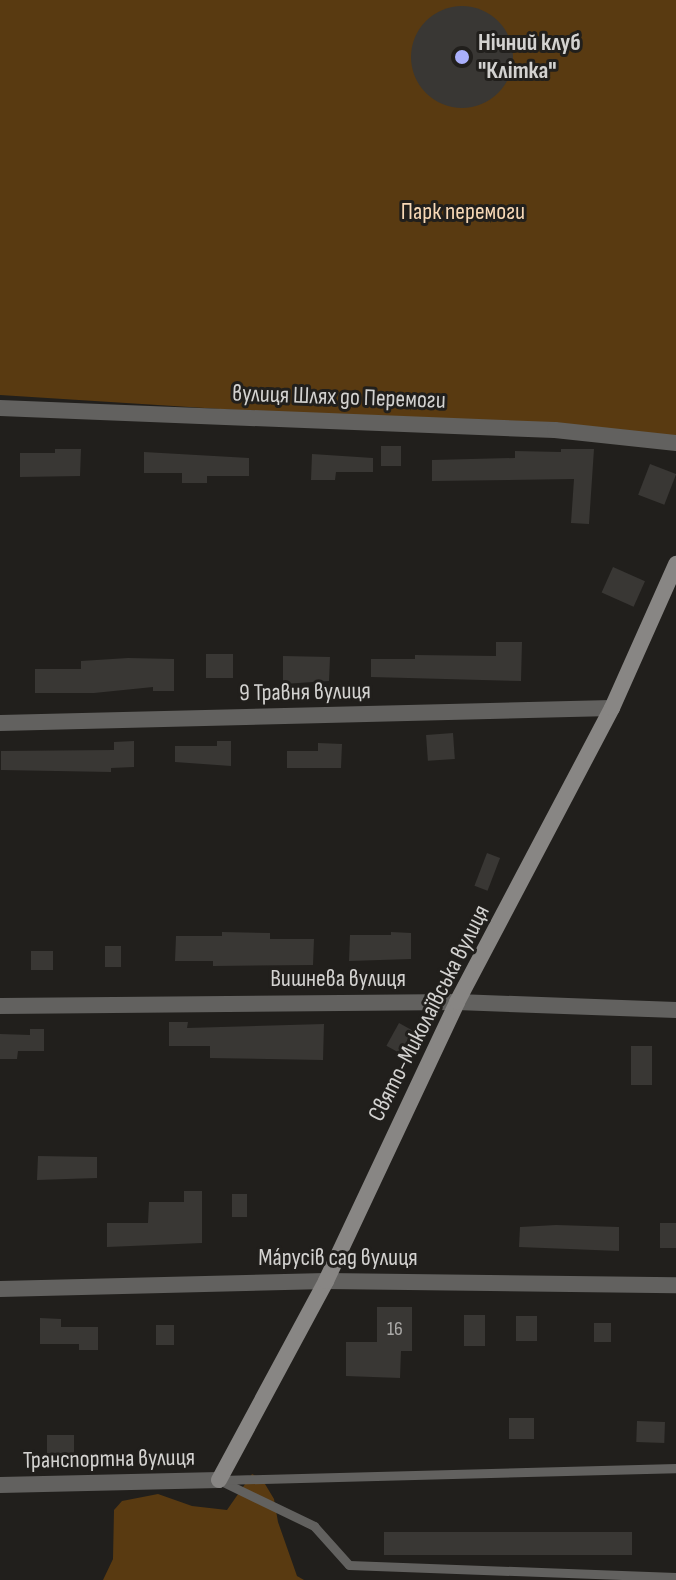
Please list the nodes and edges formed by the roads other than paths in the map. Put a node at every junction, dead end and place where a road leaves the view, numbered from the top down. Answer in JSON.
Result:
{"nodes":[{"id":1,"x":0,"y":408,"type":"edge"},
{"id":2,"x":676,"y":443,"type":"edge"},
{"id":3,"x":676,"y":564,"type":"edge"},
{"id":4,"x":612,"y":708,"type":"junction"},
{"id":5,"x":0,"y":723,"type":"edge"},
{"id":6,"x":457,"y":1002,"type":"junction"},
{"id":7,"x":0,"y":1006,"type":"edge"},
{"id":8,"x":676,"y":1010,"type":"edge"},
{"id":9,"x":326,"y":1281,"type":"junction"},
{"id":10,"x":676,"y":1285,"type":"edge"},
{"id":11,"x":0,"y":1289,"type":"edge"},
{"id":12,"x":676,"y":1468,"type":"edge"},
{"id":13,"x":219,"y":1480,"type":"junction"},
{"id":14,"x":0,"y":1485,"type":"edge"},
{"id":15,"x":676,"y":1577,"type":"edge"}],
"edges":[{"from":1,"to":2,"type":"street","name":"вулиця Шлях до Перемоги"},
{"from":3,"to":4,"type":"street","name":"Свято-Миколаївська вулиця"},
{"from":4,"to":5,"type":"street","name":"9 Травня вулиця"},
{"from":4,"to":6,"type":"street","name":"Свято-Миколаївська вулиця"},
{"from":6,"to":7,"type":"street","name":"Вишнева вулиця"},
{"from":6,"to":8,"type":"street","name":"Вишнева вулиця"},
{"from":6,"to":9,"type":"street","name":"Свято-Миколаївська вулиця"},
{"from":9,"to":10,"type":"street","name":"Мáрусів сад вулиця"},
{"from":9,"to":11,"type":"street","name":"Мáрусів сад вулиця"},
{"from":9,"to":13,"type":"street","name":"Свято-Миколаївська вулиця"},
{"from":12,"to":13,"type":"lane"},
{"from":13,"to":14,"type":"street","name":"Транспортна вулиця"},
{"from":13,"to":15,"type":"lane"}]}
